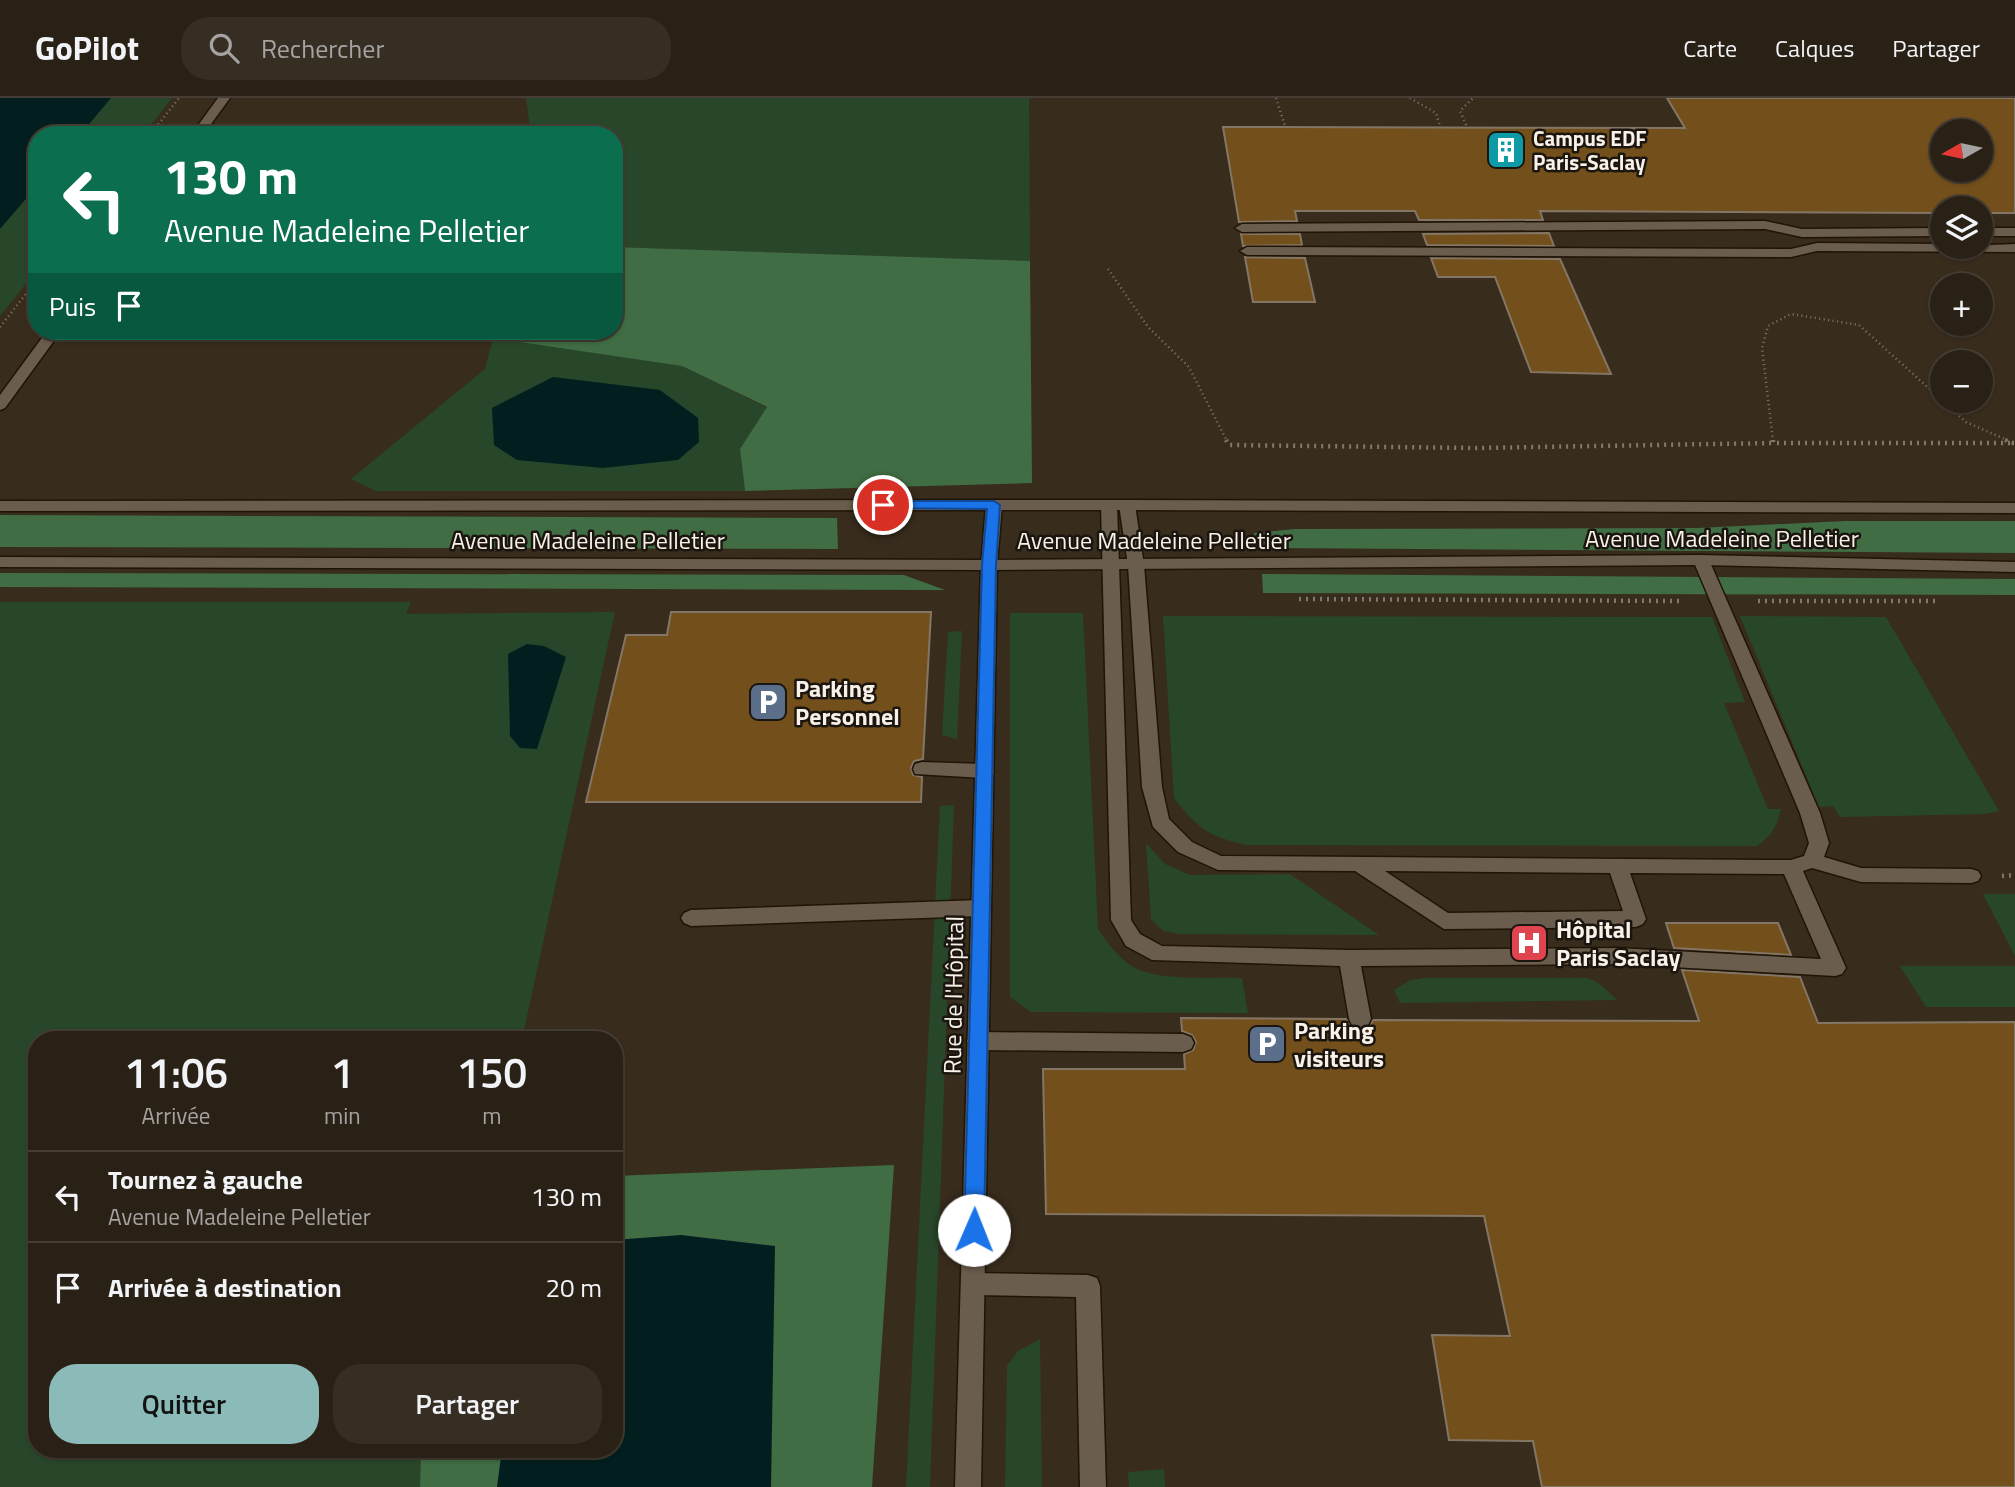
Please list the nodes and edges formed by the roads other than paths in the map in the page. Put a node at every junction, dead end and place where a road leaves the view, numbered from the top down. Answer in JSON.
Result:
{"nodes":[{"id":1,"x":224,"y":98,"type":"edge"},
{"id":2,"x":204,"y":126,"type":"edge"},
{"id":3,"x":1242,"y":228,"type":"dead end"},
{"id":4,"x":1930,"y":232,"type":"edge"},
{"id":5,"x":1993,"y":232,"type":"edge"},
{"id":6,"x":2015,"y":232,"type":"edge"},
{"id":7,"x":2015,"y":248,"type":"edge"},
{"id":8,"x":1247,"y":251,"type":"dead end"},
{"id":9,"x":47,"y":340,"type":"edge"},
{"id":10,"x":0,"y":405,"type":"edge"},
{"id":11,"x":994,"y":505,"type":"junction"},
{"id":12,"x":1118,"y":505,"type":"junction"},
{"id":13,"x":0,"y":506,"type":"edge"},
{"id":14,"x":2015,"y":509,"type":"edge"},
{"id":15,"x":1701,"y":561,"type":"junction"},
{"id":16,"x":0,"y":562,"type":"edge"},
{"id":17,"x":989,"y":565,"type":"junction"},
{"id":18,"x":1112,"y":565,"type":"junction"},
{"id":19,"x":1136,"y":565,"type":"junction"},
{"id":20,"x":2015,"y":567,"type":"edge"},
{"id":21,"x":922,"y":769,"type":"dead end"},
{"id":22,"x":984,"y":771,"type":"junction"},
{"id":23,"x":1812,"y":861,"type":"junction"},
{"id":24,"x":1359,"y":864,"type":"junction"},
{"id":25,"x":1617,"y":865,"type":"junction"},
{"id":26,"x":1791,"y":867,"type":"junction"},
{"id":27,"x":1971,"y":876,"type":"dead end"},
{"id":28,"x":981,"y":908,"type":"junction"},
{"id":29,"x":691,"y":918,"type":"dead end"},
{"id":30,"x":1349,"y":958,"type":"junction"},
{"id":31,"x":1360,"y":1019,"type":"dead end"},
{"id":32,"x":978,"y":1041,"type":"junction"},
{"id":33,"x":1183,"y":1043,"type":"dead end"},
{"id":34,"x":973,"y":1284,"type":"junction"},
{"id":35,"x":968,"y":1487,"type":"edge"},
{"id":36,"x":1093,"y":1487,"type":"edge"}],
"edges":[{"from":1,"to":2,"type":"street"},
{"from":3,"to":4,"type":"street"},
{"from":5,"to":6,"type":"street"},
{"from":7,"to":8,"type":"street"},
{"from":9,"to":10,"type":"street"},
{"from":11,"to":12,"type":"street","name":"Avenue Madeleine Pelletier"},
{"from":11,"to":13,"type":"street","name":"Avenue Madeleine Pelletier"},
{"from":11,"to":17,"type":"street","name":"Rue de l'Hôpital"},
{"from":12,"to":14,"type":"street","name":"Avenue Madeleine Pelletier"},
{"from":12,"to":18,"type":"street"},
{"from":12,"to":19,"type":"street"},
{"from":15,"to":19,"type":"street","name":"Avenue Madeleine Pelletier"},
{"from":15,"to":20,"type":"street","name":"Avenue Madeleine Pelletier"},
{"from":15,"to":23,"type":"street"},
{"from":16,"to":17,"type":"street","name":"Avenue Madeleine Pelletier"},
{"from":17,"to":18,"type":"street","name":"Avenue Madeleine Pelletier"},
{"from":17,"to":22,"type":"street","name":"Rue de l'Hôpital"},
{"from":18,"to":19,"type":"street","name":"Avenue Madeleine Pelletier"},
{"from":18,"to":30,"type":"street"},
{"from":19,"to":24,"type":"street"},
{"from":21,"to":22,"type":"street"},
{"from":22,"to":28,"type":"street","name":"Rue de l'Hôpital"},
{"from":23,"to":26,"type":"street"},
{"from":23,"to":27,"type":"street"},
{"from":24,"to":25,"type":"street"},
{"from":24,"to":25,"type":"street"},
{"from":25,"to":26,"type":"street"},
{"from":26,"to":30,"type":"street"},
{"from":28,"to":29,"type":"street"},
{"from":28,"to":32,"type":"street","name":"Rue de l'Hôpital"},
{"from":30,"to":31,"type":"street"},
{"from":32,"to":33,"type":"street"},
{"from":32,"to":34,"type":"street","name":"Rue de l'Hôpital"},
{"from":34,"to":35,"type":"street","name":"Rue de l'Hôpital"},
{"from":34,"to":36,"type":"street"}]}
